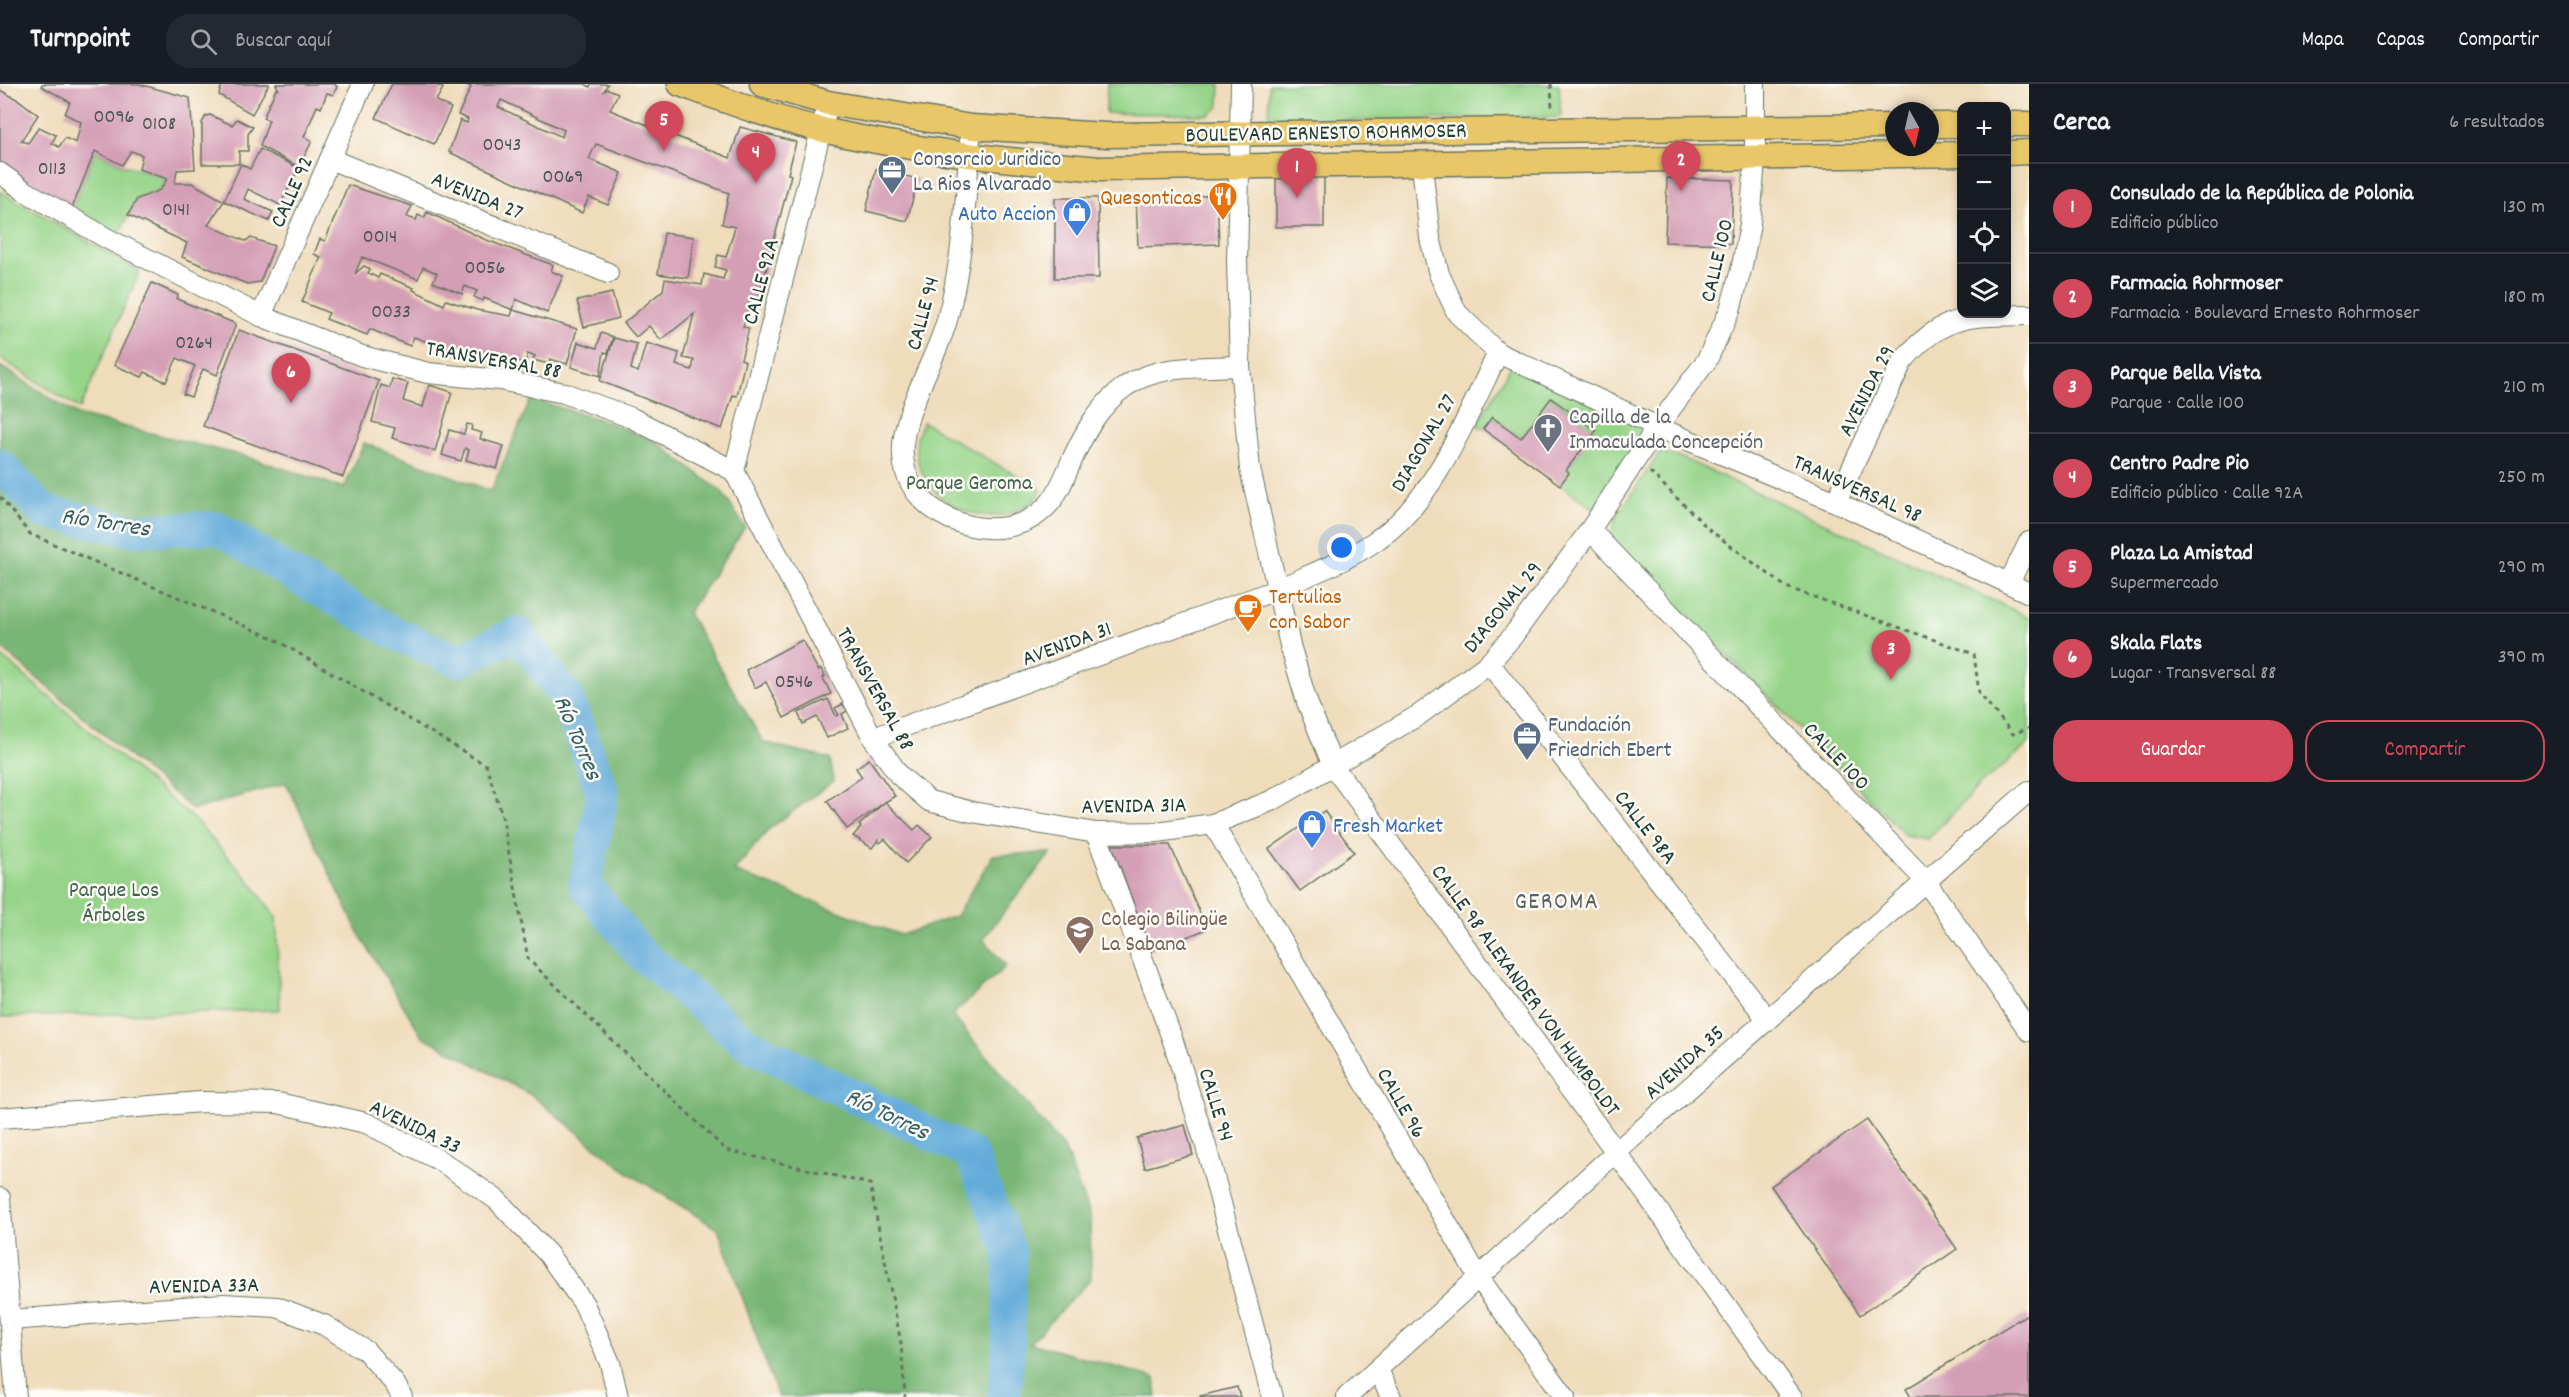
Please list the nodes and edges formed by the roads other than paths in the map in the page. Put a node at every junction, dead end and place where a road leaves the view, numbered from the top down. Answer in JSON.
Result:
{"nodes":[{"id":1,"x":363,"y":84,"type":"edge"},
{"id":2,"x":680,"y":84,"type":"edge"},
{"id":3,"x":762,"y":84,"type":"edge"},
{"id":4,"x":1241,"y":84,"type":"edge"},
{"id":5,"x":1755,"y":84,"type":"edge"},
{"id":6,"x":828,"y":103,"type":"junction"},
{"id":7,"x":2011,"y":124,"type":"edge"},
{"id":8,"x":2029,"y":124,"type":"edge"},
{"id":9,"x":1939,"y":125,"type":"edge"},
{"id":10,"x":1957,"y":125,"type":"edge"},
{"id":11,"x":1885,"y":126,"type":"edge"},
{"id":12,"x":971,"y":127,"type":"junction"},
{"id":13,"x":1755,"y":128,"type":"junction"},
{"id":14,"x":823,"y":130,"type":"junction"},
{"id":15,"x":1239,"y":132,"type":"junction"},
{"id":16,"x":2011,"y":153,"type":"edge"},
{"id":17,"x":2029,"y":153,"type":"edge"},
{"id":18,"x":1957,"y":154,"type":"edge"},
{"id":19,"x":969,"y":156,"type":"junction"},
{"id":20,"x":330,"y":159,"type":"junction"},
{"id":21,"x":1755,"y":159,"type":"junction"},
{"id":22,"x":1422,"y":165,"type":"junction"},
{"id":23,"x":1239,"y":167,"type":"junction"},
{"id":24,"x":0,"y":173,"type":"edge"},
{"id":25,"x":608,"y":273,"type":"dead end"},
{"id":26,"x":2029,"y":315,"type":"edge"},
{"id":27,"x":261,"y":316,"type":"junction"},
{"id":28,"x":1498,"y":353,"type":"junction"},
{"id":29,"x":1240,"y":366,"type":"junction"},
{"id":30,"x":1658,"y":427,"type":"junction"},
{"id":31,"x":734,"y":471,"type":"junction"},
{"id":32,"x":1836,"y":502,"type":"junction"},
{"id":33,"x":1590,"y":530,"type":"junction"},
{"id":34,"x":2029,"y":542,"type":"edge"},
{"id":35,"x":2009,"y":583,"type":"junction"},
{"id":36,"x":1276,"y":590,"type":"junction"},
{"id":37,"x":2029,"y":593,"type":"edge"},
{"id":38,"x":1490,"y":663,"type":"junction"},
{"id":39,"x":873,"y":738,"type":"junction"},
{"id":40,"x":1333,"y":766,"type":"junction"},
{"id":41,"x":899,"y":775,"type":"joint"},
{"id":42,"x":2029,"y":791,"type":"edge"},
{"id":43,"x":1213,"y":824,"type":"junction"},
{"id":44,"x":1096,"y":832,"type":"junction"},
{"id":45,"x":1925,"y":880,"type":"junction"},
{"id":46,"x":1767,"y":1019,"type":"junction"},
{"id":47,"x":2029,"y":1031,"type":"edge"},
{"id":48,"x":0,"y":1118,"type":"edge"},
{"id":49,"x":1616,"y":1152,"type":"junction"},
{"id":50,"x":0,"y":1198,"type":"edge"},
{"id":51,"x":1479,"y":1278,"type":"junction"},
{"id":52,"x":10,"y":1320,"type":"junction"},
{"id":53,"x":1378,"y":1370,"type":"junction"},
{"id":54,"x":16,"y":1397,"type":"edge"},
{"id":55,"x":402,"y":1397,"type":"edge"},
{"id":56,"x":618,"y":1397,"type":"edge"},
{"id":57,"x":1272,"y":1397,"type":"edge"},
{"id":58,"x":1347,"y":1397,"type":"edge"},
{"id":59,"x":1391,"y":1397,"type":"edge"},
{"id":60,"x":1565,"y":1397,"type":"edge"},
{"id":61,"x":1792,"y":1397,"type":"edge"}],
"edges":[{"from":1,"to":20,"type":"street","name":"CALLE 92"},
{"from":2,"to":14,"type":"main road","name":"BOULEVARD ERNESTO ROHRMOSER"},
{"from":3,"to":6,"type":"main road","name":"BOULEVARD ERNESTO ROHRMOSER"},
{"from":4,"to":15,"type":"street","name":"CALLE 98 ALEXANDER VON HUMBOLDT"},
{"from":5,"to":13,"type":"street","name":"CALLE 100"},
{"from":6,"to":12,"type":"main road","name":"BOULEVARD ERNESTO ROHRMOSER"},
{"from":6,"to":14,"type":"street","name":"CALLE 92A"},
{"from":7,"to":8,"type":"main road"},
{"from":9,"to":10,"type":"main road"},
{"from":11,"to":13,"type":"main road","name":"BOULEVARD ERNESTO ROHRMOSER"},
{"from":12,"to":15,"type":"main road","name":"BOULEVARD ERNESTO ROHRMOSER"},
{"from":12,"to":19,"type":"street","name":"CALLE 94"},
{"from":13,"to":15,"type":"main road","name":"BOULEVARD ERNESTO ROHRMOSER"},
{"from":13,"to":21,"type":"street","name":"CALLE 100"},
{"from":14,"to":19,"type":"main road","name":"BOULEVARD ERNESTO ROHRMOSER"},
{"from":14,"to":31,"type":"street","name":"CALLE 92A"},
{"from":15,"to":23,"type":"street","name":"CALLE 98 ALEXANDER VON HUMBOLDT"},
{"from":16,"to":17,"type":"main road"},
{"from":18,"to":21,"type":"main road","name":"BOULEVARD ERNESTO ROHRMOSER"},
{"from":19,"to":23,"type":"main road","name":"BOULEVARD ERNESTO ROHRMOSER"},
{"from":19,"to":29,"type":"street","name":"CALLE 94"},
{"from":20,"to":25,"type":"street","name":"AVENIDA 27"},
{"from":20,"to":27,"type":"street","name":"CALLE 92"},
{"from":21,"to":22,"type":"main road","name":"BOULEVARD ERNESTO ROHRMOSER"},
{"from":21,"to":30,"type":"street","name":"CALLE 100"},
{"from":22,"to":23,"type":"main road","name":"BOULEVARD ERNESTO ROHRMOSER"},
{"from":22,"to":28,"type":"street","name":"TRANSVERSAL 98"},
{"from":23,"to":29,"type":"street","name":"CALLE 98 ALEXANDER VON HUMBOLDT"},
{"from":24,"to":27,"type":"street","name":"TRANSVERSAL 88"},
{"from":26,"to":32,"type":"street","name":"AVENIDA 29"},
{"from":27,"to":31,"type":"street","name":"TRANSVERSAL 88"},
{"from":28,"to":30,"type":"street","name":"TRANSVERSAL 98"},
{"from":28,"to":36,"type":"street","name":"DIAGONAL 27"},
{"from":29,"to":36,"type":"street","name":"CALLE 98 ALEXANDER VON HUMBOLDT"},
{"from":30,"to":32,"type":"street","name":"TRANSVERSAL 98"},
{"from":30,"to":33,"type":"street","name":"DIAGONAL 29"},
{"from":31,"to":39,"type":"street","name":"TRANSVERSAL 88"},
{"from":32,"to":35,"type":"street","name":"TRANSVERSAL 98"},
{"from":33,"to":38,"type":"street","name":"DIAGONAL 29"},
{"from":33,"to":45,"type":"street","name":"CALLE 100"},
{"from":34,"to":35,"type":"street"},
{"from":35,"to":37,"type":"street","name":"TRANSVERSAL 98"},
{"from":36,"to":39,"type":"street","name":"AVENIDA 31"},
{"from":36,"to":40,"type":"street","name":"CALLE 98 ALEXANDER VON HUMBOLDT"},
{"from":38,"to":40,"type":"street","name":"DIAGONAL 29"},
{"from":38,"to":46,"type":"street","name":"CALLE 98A"},
{"from":39,"to":41,"type":"street","name":"TRANSVERSAL 88"},
{"from":40,"to":43,"type":"street","name":"AVENIDA 31A"},
{"from":40,"to":49,"type":"street","name":"CALLE 98 ALEXANDER VON HUMBOLDT"},
{"from":41,"to":44,"type":"street","name":"AVENIDA 31A"},
{"from":42,"to":45,"type":"street","name":"AVENIDA 35"},
{"from":43,"to":44,"type":"street","name":"AVENIDA 31A"},
{"from":43,"to":51,"type":"street","name":"CALLE 96"},
{"from":44,"to":57,"type":"street","name":"CALLE 94"},
{"from":45,"to":46,"type":"street","name":"AVENIDA 35"},
{"from":45,"to":47,"type":"street","name":"CALLE 100"},
{"from":46,"to":49,"type":"street","name":"AVENIDA 35"},
{"from":48,"to":56,"type":"street","name":"AVENIDA 33"},
{"from":49,"to":51,"type":"street","name":"AVENIDA 35"},
{"from":49,"to":61,"type":"street","name":"CALLE 98 ALEXANDER VON HUMBOLDT"},
{"from":50,"to":52,"type":"street"},
{"from":51,"to":53,"type":"street","name":"AVENIDA 35"},
{"from":51,"to":60,"type":"street","name":"CALLE 96"},
{"from":52,"to":54,"type":"street"},
{"from":52,"to":55,"type":"street","name":"AVENIDA 33A"},
{"from":53,"to":58,"type":"street","name":"AVENIDA 35"},
{"from":53,"to":59,"type":"street"}]}
